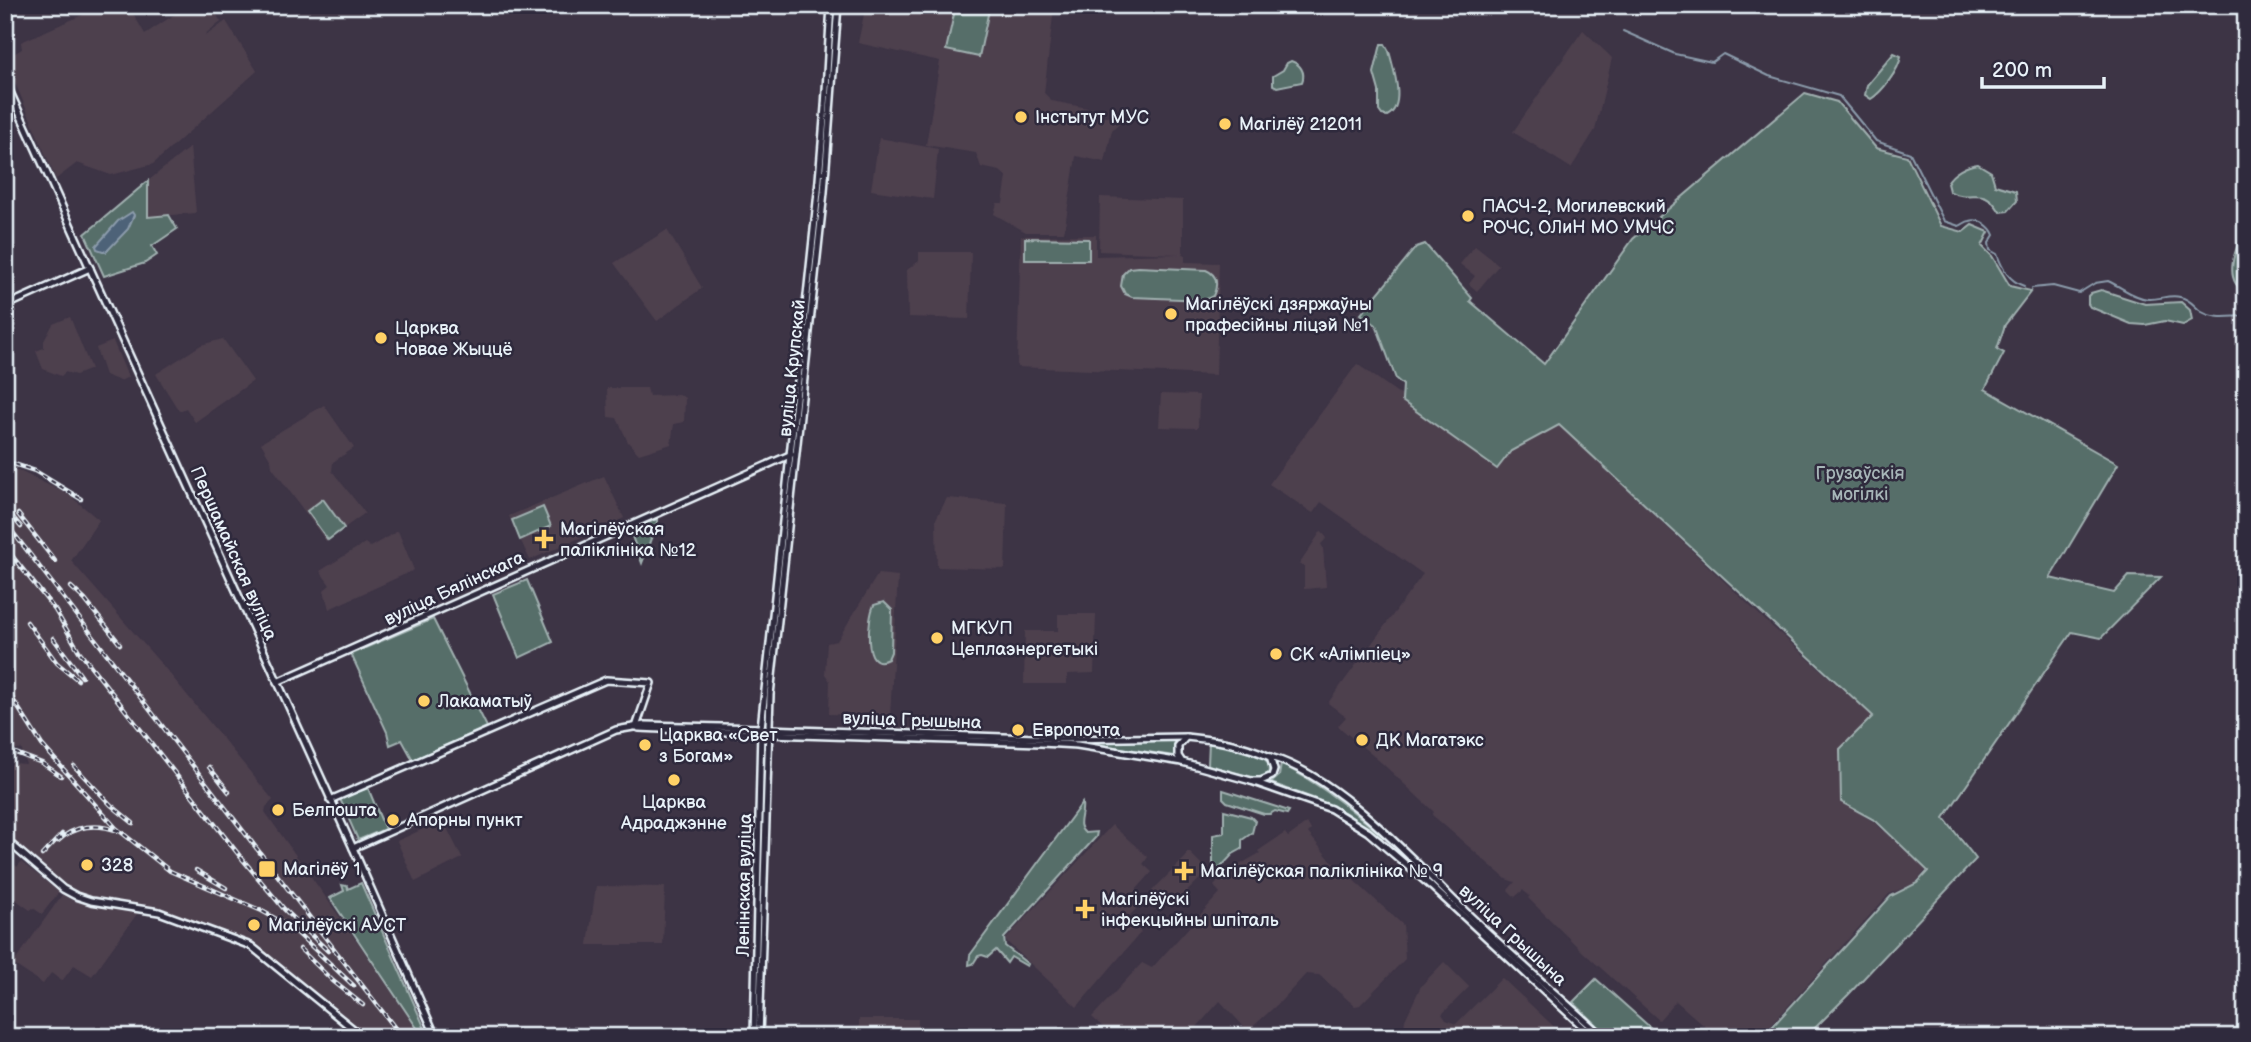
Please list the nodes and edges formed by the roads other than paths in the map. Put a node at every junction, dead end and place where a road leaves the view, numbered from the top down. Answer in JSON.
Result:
{"nodes":[{"id":1,"x":831,"y":5,"type":"edge"},
{"id":2,"x":838,"y":5,"type":"edge"},
{"id":3,"x":5,"y":80,"type":"edge"},
{"id":4,"x":90,"y":268,"type":"junction"},
{"id":5,"x":5,"y":306,"type":"edge"},
{"id":6,"x":793,"y":454,"type":"junction"},
{"id":7,"x":277,"y":682,"type":"junction"},
{"id":8,"x":636,"y":727,"type":"junction"},
{"id":9,"x":761,"y":731,"type":"junction"},
{"id":10,"x":768,"y":731,"type":"junction"},
{"id":11,"x":1186,"y":737,"type":"junction"},
{"id":12,"x":1270,"y":757,"type":"junction"},
{"id":13,"x":1182,"y":762,"type":"junction"},
{"id":14,"x":1251,"y":781,"type":"junction"},
{"id":15,"x":330,"y":800,"type":"junction"},
{"id":16,"x":5,"y":838,"type":"edge"},
{"id":17,"x":353,"y":848,"type":"junction"},
{"id":18,"x":759,"y":957,"type":"junction"},
{"id":19,"x":363,"y":1037,"type":"edge"},
{"id":20,"x":436,"y":1037,"type":"edge"},
{"id":21,"x":757,"y":1037,"type":"edge"},
{"id":22,"x":1594,"y":1037,"type":"edge"},
{"id":23,"x":1603,"y":1037,"type":"edge"}],
"edges":[{"from":1,"to":6,"type":"main road","name":"вуліца Крупскай"},
{"from":2,"to":6,"type":"main road","name":"вуліца Крупскай"},
{"from":3,"to":4,"type":"main road","name":"Першамайская вуліца"},
{"from":4,"to":5,"type":"main road"},
{"from":4,"to":7,"type":"main road","name":"Першамайская вуліца"},
{"from":6,"to":7,"type":"main road","name":"вуліца Бялінскага"},
{"from":6,"to":9,"type":"main road","name":"вуліца Крупскай"},
{"from":6,"to":10,"type":"main road","name":"вуліца Крупскай"},
{"from":7,"to":15,"type":"main road","name":"Першамайская вуліца"},
{"from":8,"to":9,"type":"main road","name":"вуліца Грышына"},
{"from":8,"to":15,"type":"main road"},
{"from":8,"to":17,"type":"main road","name":"вуліца Грышына"},
{"from":9,"to":10,"type":"main road","name":"вуліца Грышына"},
{"from":9,"to":18,"type":"main road","name":"Ленінская вуліца"},
{"from":10,"to":11,"type":"main road","name":"вуліца Грышына"},
{"from":10,"to":13,"type":"main road","name":"вуліца Грышына"},
{"from":10,"to":18,"type":"main road","name":"Ленінская вуліца"},
{"from":11,"to":12,"type":"main road","name":"вуліца Грышына"},
{"from":11,"to":13,"type":"main road"},
{"from":12,"to":14,"type":"main road"},
{"from":12,"to":23,"type":"main road","name":"вуліца Грышына"},
{"from":13,"to":14,"type":"main road","name":"вуліца Грышына"},
{"from":14,"to":22,"type":"main road","name":"вуліца Грышына"},
{"from":15,"to":17,"type":"main road","name":"Першамайская вуліца"},
{"from":16,"to":19,"type":"main road"},
{"from":17,"to":20,"type":"main road","name":"Першамайская вуліца"},
{"from":18,"to":21,"type":"main road","name":"Ленінская вуліца"}]}
